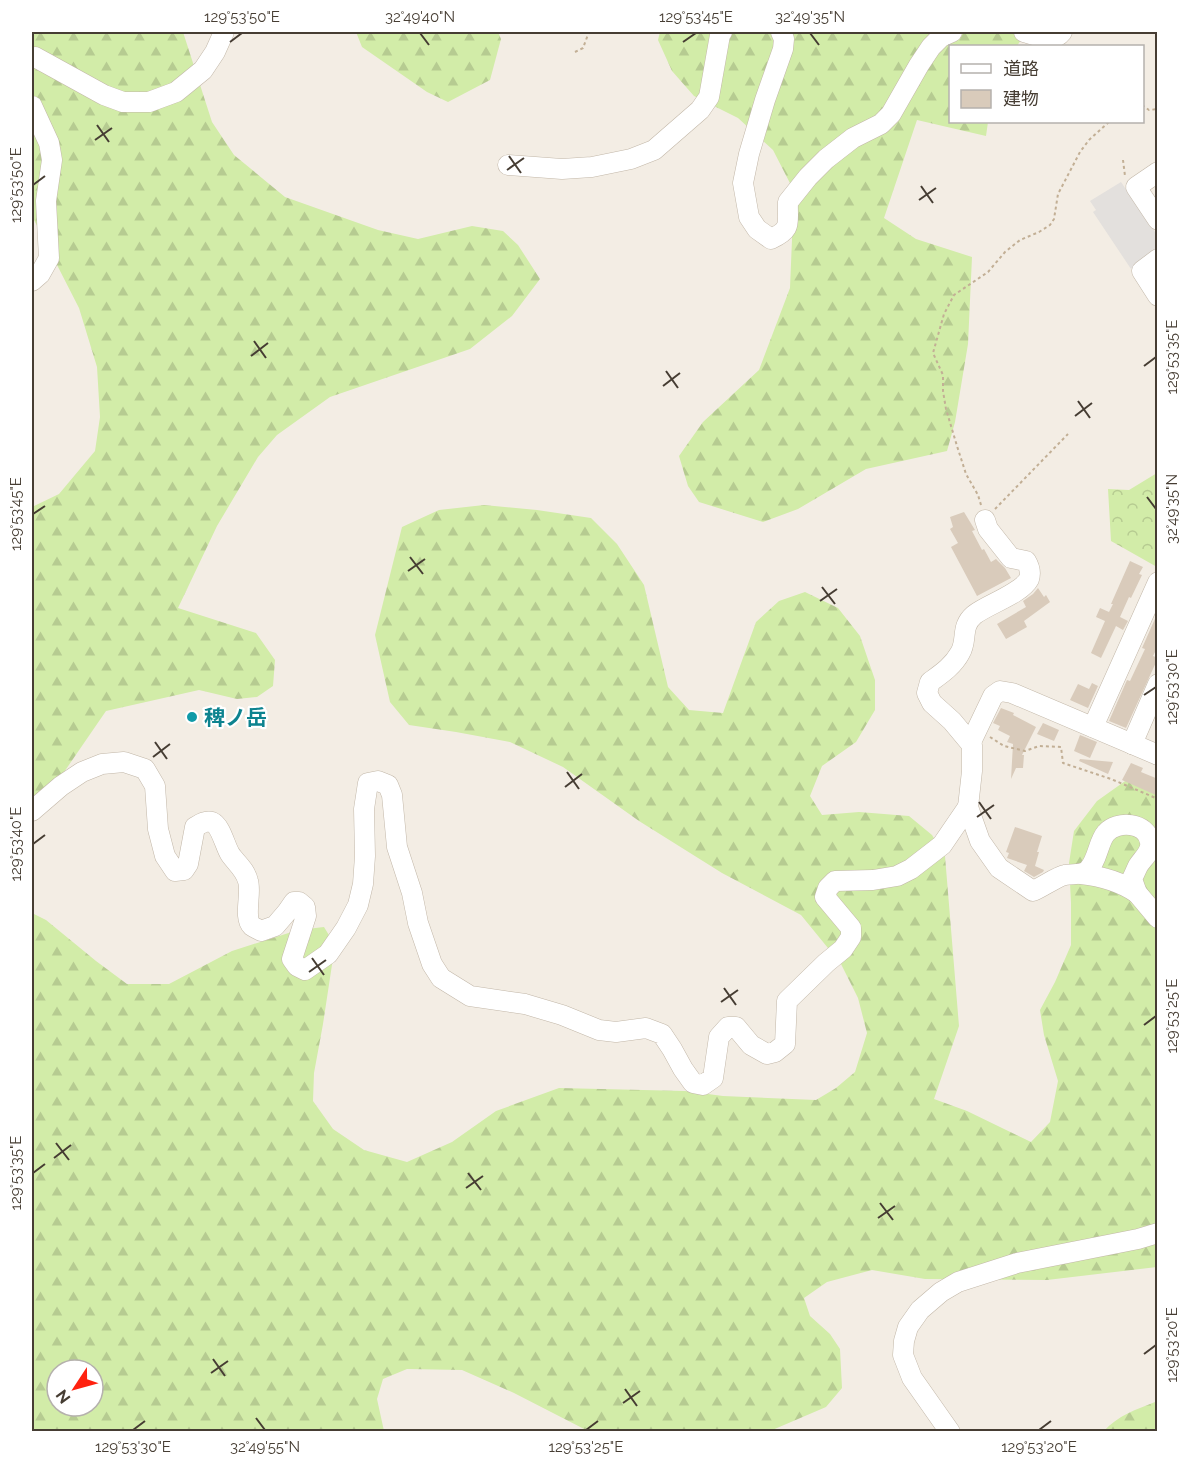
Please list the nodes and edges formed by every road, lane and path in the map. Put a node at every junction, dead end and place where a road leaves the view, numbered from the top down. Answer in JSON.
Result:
{"nodes":[{"id":1,"x":224,"y":32,"type":"edge"},
{"id":2,"x":589,"y":32,"type":"edge"},
{"id":3,"x":722,"y":32,"type":"edge"},
{"id":4,"x":781,"y":32,"type":"edge"},
{"id":5,"x":952,"y":32,"type":"edge"},
{"id":6,"x":1024,"y":32,"type":"edge"},
{"id":7,"x":1062,"y":32,"type":"edge"},
{"id":8,"x":576,"y":52,"type":"dead end"},
{"id":9,"x":32,"y":58,"type":"edge"},
{"id":10,"x":32,"y":106,"type":"edge"},
{"id":11,"x":1144,"y":106,"type":"edge"},
{"id":12,"x":1158,"y":109,"type":"edge"},
{"id":13,"x":1108,"y":123,"type":"edge"},
{"id":14,"x":508,"y":165,"type":"dead end"},
{"id":15,"x":1158,"y":172,"type":"edge"},
{"id":16,"x":1158,"y":220,"type":"edge"},
{"id":17,"x":1150,"y":265,"type":"edge"},
{"id":18,"x":32,"y":281,"type":"edge"},
{"id":19,"x":1158,"y":296,"type":"edge"},
{"id":20,"x":1068,"y":435,"type":"dead end"},
{"id":21,"x":985,"y":520,"type":"junction"},
{"id":22,"x":1158,"y":582,"type":"edge"},
{"id":23,"x":1158,"y":684,"type":"edge"},
{"id":24,"x":1093,"y":727,"type":"junction"},
{"id":25,"x":974,"y":736,"type":"junction"},
{"id":26,"x":1132,"y":744,"type":"junction"},
{"id":27,"x":1158,"y":755,"type":"edge"},
{"id":28,"x":1158,"y":799,"type":"edge"},
{"id":29,"x":968,"y":807,"type":"junction"},
{"id":30,"x":32,"y":811,"type":"edge"},
{"id":31,"x":1081,"y":874,"type":"junction"},
{"id":32,"x":1137,"y":893,"type":"junction"},
{"id":33,"x":1158,"y":918,"type":"edge"},
{"id":34,"x":1158,"y":1233,"type":"edge"},
{"id":35,"x":950,"y":1431,"type":"edge"}],
"edges":[{"from":1,"to":9,"type":"street"},
{"from":2,"to":8,"type":"path"},
{"from":3,"to":14,"type":"street"},
{"from":4,"to":5,"type":"street"},
{"from":6,"to":7,"type":"street"},
{"from":10,"to":18,"type":"street"},
{"from":11,"to":12,"type":"path"},
{"from":13,"to":21,"type":"path"},
{"from":15,"to":16,"type":"street"},
{"from":17,"to":19,"type":"street"},
{"from":20,"to":21,"type":"path"},
{"from":21,"to":25,"type":"street"},
{"from":22,"to":24,"type":"street"},
{"from":23,"to":26,"type":"street"},
{"from":24,"to":25,"type":"street"},
{"from":24,"to":26,"type":"street"},
{"from":25,"to":28,"type":"path"},
{"from":25,"to":29,"type":"street"},
{"from":26,"to":27,"type":"street"},
{"from":29,"to":30,"type":"street"},
{"from":29,"to":31,"type":"street"},
{"from":31,"to":32,"type":"street"},
{"from":31,"to":32,"type":"street"},
{"from":32,"to":33,"type":"street"},
{"from":34,"to":35,"type":"street"}]}
